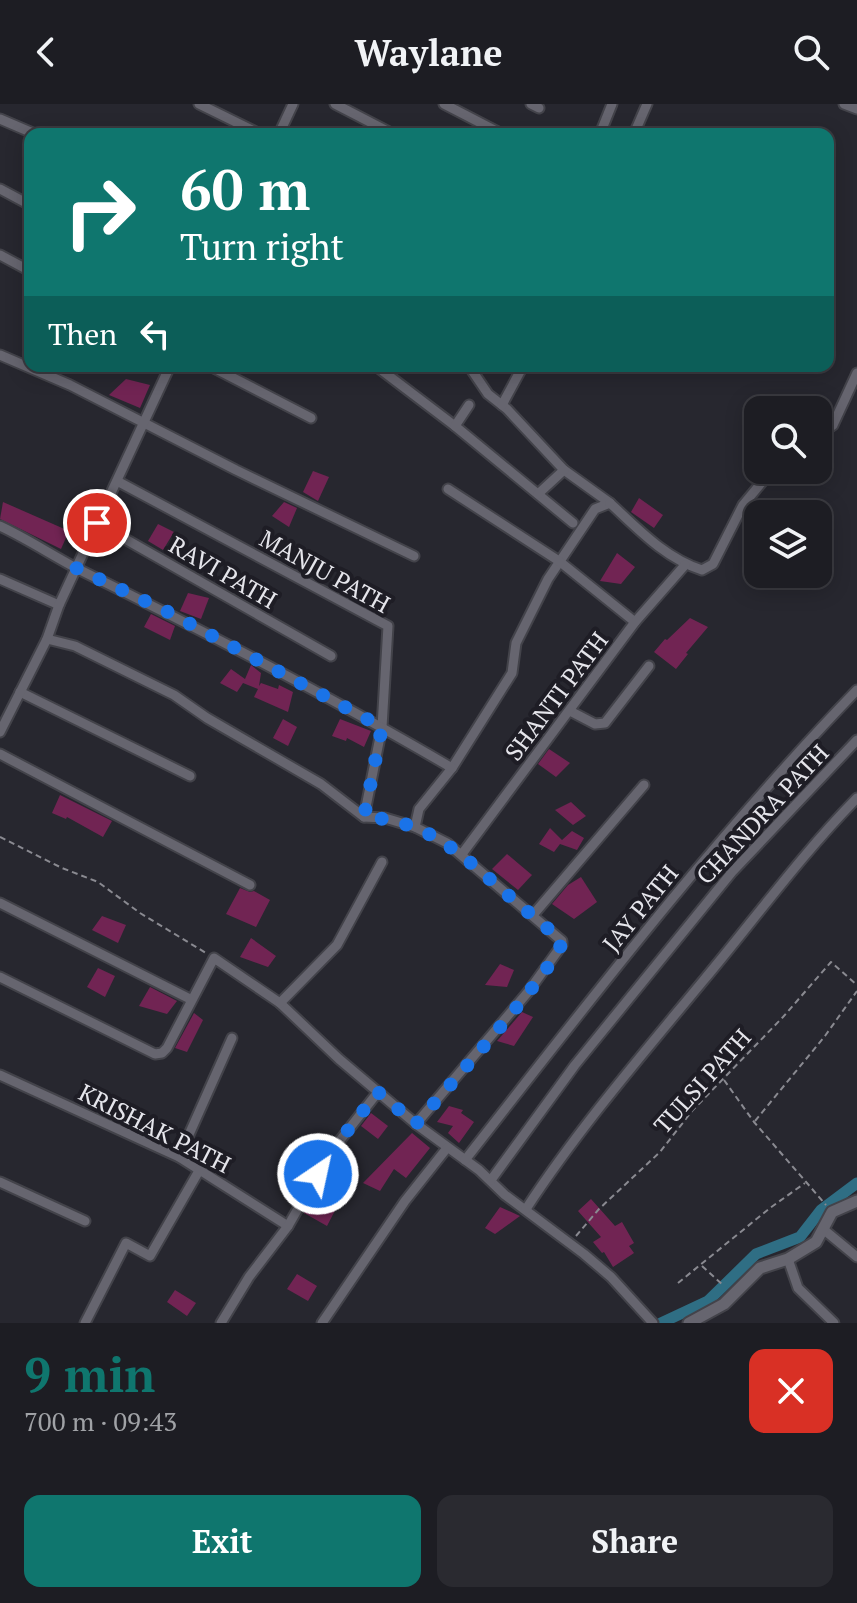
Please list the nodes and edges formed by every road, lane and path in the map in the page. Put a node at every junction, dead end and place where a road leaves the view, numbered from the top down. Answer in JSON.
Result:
{"nodes":[{"id":1,"x":199,"y":104,"type":"edge"},
{"id":2,"x":293,"y":104,"type":"edge"},
{"id":3,"x":335,"y":104,"type":"edge"},
{"id":4,"x":444,"y":104,"type":"edge"},
{"id":5,"x":612,"y":104,"type":"edge"},
{"id":6,"x":647,"y":104,"type":"edge"},
{"id":7,"x":844,"y":104,"type":"edge"},
{"id":8,"x":857,"y":109,"type":"edge"},
{"id":9,"x":0,"y":119,"type":"edge"},
{"id":10,"x":248,"y":128,"type":"edge"},
{"id":11,"x":282,"y":128,"type":"edge"},
{"id":12,"x":381,"y":128,"type":"edge"},
{"id":13,"x":490,"y":128,"type":"edge"},
{"id":14,"x":602,"y":128,"type":"edge"},
{"id":15,"x":637,"y":128,"type":"edge"},
{"id":16,"x":24,"y":129,"type":"edge"},
{"id":17,"x":0,"y":189,"type":"edge"},
{"id":18,"x":24,"y":202,"type":"edge"},
{"id":19,"x":0,"y":255,"type":"edge"},
{"id":20,"x":24,"y":268,"type":"edge"},
{"id":21,"x":0,"y":355,"type":"edge"},
{"id":22,"x":24,"y":365,"type":"edge"},
{"id":23,"x":40,"y":372,"type":"edge"},
{"id":24,"x":167,"y":372,"type":"edge"},
{"id":25,"x":222,"y":372,"type":"edge"},
{"id":26,"x":384,"y":372,"type":"edge"},
{"id":27,"x":473,"y":372,"type":"edge"},
{"id":28,"x":520,"y":372,"type":"edge"},
{"id":29,"x":857,"y":373,"type":"edge"},
{"id":30,"x":469,"y":405,"type":"dead end"},
{"id":31,"x":502,"y":405,"type":"junction"},
{"id":32,"x":311,"y":418,"type":"dead end"},
{"id":33,"x":145,"y":423,"type":"junction"},
{"id":34,"x":455,"y":426,"type":"junction"},
{"id":35,"x":832,"y":426,"type":"edge"},
{"id":36,"x":564,"y":470,"type":"junction"},
{"id":37,"x":117,"y":481,"type":"junction"},
{"id":38,"x":760,"y":484,"type":"edge"},
{"id":39,"x":448,"y":489,"type":"dead end"},
{"id":40,"x":538,"y":494,"type":"junction"},
{"id":41,"x":610,"y":503,"type":"junction"},
{"id":42,"x":97,"y":523,"type":"junction"},
{"id":43,"x":573,"y":523,"type":"dead end"},
{"id":44,"x":0,"y":526,"type":"edge"},
{"id":45,"x":414,"y":556,"type":"dead end"},
{"id":46,"x":559,"y":561,"type":"junction"},
{"id":47,"x":685,"y":565,"type":"junction"},
{"id":48,"x":76,"y":568,"type":"junction"},
{"id":49,"x":0,"y":579,"type":"edge"},
{"id":50,"x":59,"y":605,"type":"junction"},
{"id":51,"x":635,"y":622,"type":"junction"},
{"id":52,"x":47,"y":639,"type":"junction"},
{"id":53,"x":331,"y":656,"type":"dead end"},
{"id":54,"x":649,"y":666,"type":"dead end"},
{"id":55,"x":857,"y":690,"type":"edge"},
{"id":56,"x":20,"y":692,"type":"junction"},
{"id":57,"x":4,"y":710,"type":"edge"},
{"id":58,"x":570,"y":711,"type":"junction"},
{"id":59,"x":382,"y":727,"type":"junction"},
{"id":60,"x":0,"y":732,"type":"edge"},
{"id":61,"x":857,"y":740,"type":"edge"},
{"id":62,"x":0,"y":754,"type":"edge"},
{"id":63,"x":452,"y":768,"type":"junction"},
{"id":64,"x":190,"y":776,"type":"dead end"},
{"id":65,"x":644,"y":785,"type":"dead end"},
{"id":66,"x":857,"y":798,"type":"edge"},
{"id":67,"x":364,"y":817,"type":"junction"},
{"id":68,"x":415,"y":827,"type":"junction"},
{"id":69,"x":0,"y":837,"type":"edge"},
{"id":70,"x":462,"y":854,"type":"junction"},
{"id":71,"x":382,"y":862,"type":"dead end"},
{"id":72,"x":250,"y":885,"type":"dead end"},
{"id":73,"x":0,"y":903,"type":"edge"},
{"id":74,"x":533,"y":915,"type":"junction"},
{"id":75,"x":214,"y":958,"type":"junction"},
{"id":76,"x":0,"y":977,"type":"edge"},
{"id":77,"x":857,"y":985,"type":"edge"},
{"id":78,"x":857,"y":991,"type":"edge"},
{"id":79,"x":190,"y":999,"type":"junction"},
{"id":80,"x":280,"y":1003,"type":"junction"},
{"id":81,"x":232,"y":1038,"type":"dead end"},
{"id":82,"x":0,"y":1075,"type":"edge"},
{"id":83,"x":723,"y":1079,"type":"junction"},
{"id":84,"x":378,"y":1092,"type":"junction"},
{"id":85,"x":754,"y":1122,"type":"junction"},
{"id":86,"x":416,"y":1124,"type":"junction"},
{"id":87,"x":447,"y":1148,"type":"junction"},
{"id":88,"x":179,"y":1157,"type":"junction"},
{"id":89,"x":465,"y":1160,"type":"junction"},
{"id":90,"x":200,"y":1169,"type":"junction"},
{"id":91,"x":491,"y":1180,"type":"junction"},
{"id":92,"x":0,"y":1182,"type":"edge"},
{"id":93,"x":806,"y":1182,"type":"junction"},
{"id":94,"x":857,"y":1201,"type":"edge"},
{"id":95,"x":526,"y":1209,"type":"junction"},
{"id":96,"x":832,"y":1212,"type":"junction"},
{"id":97,"x":85,"y":1221,"type":"dead end"},
{"id":98,"x":288,"y":1226,"type":"junction"},
{"id":99,"x":823,"y":1229,"type":"junction"},
{"id":100,"x":570,"y":1243,"type":"junction"},
{"id":101,"x":857,"y":1257,"type":"edge"},
{"id":102,"x":788,"y":1259,"type":"junction"},
{"id":103,"x":700,"y":1264,"type":"junction"},
{"id":104,"x":678,"y":1283,"type":"dead end"},
{"id":105,"x":734,"y":1295,"type":"junction"},
{"id":106,"x":85,"y":1323,"type":"edge"},
{"id":107,"x":221,"y":1323,"type":"edge"},
{"id":108,"x":322,"y":1323,"type":"edge"},
{"id":109,"x":653,"y":1323,"type":"edge"},
{"id":110,"x":689,"y":1323,"type":"edge"},
{"id":111,"x":834,"y":1323,"type":"edge"}],
"edges":[{"from":1,"to":10,"type":"street"},
{"from":2,"to":11,"type":"street"},
{"from":3,"to":12,"type":"street"},
{"from":4,"to":13,"type":"street"},
{"from":5,"to":14,"type":"street"},
{"from":6,"to":15,"type":"street"},
{"from":7,"to":8,"type":"street"},
{"from":9,"to":16,"type":"street"},
{"from":17,"to":18,"type":"street"},
{"from":19,"to":20,"type":"street"},
{"from":21,"to":22,"type":"street"},
{"from":23,"to":33,"type":"street"},
{"from":24,"to":33,"type":"street"},
{"from":25,"to":32,"type":"street"},
{"from":26,"to":34,"type":"street"},
{"from":27,"to":31,"type":"street"},
{"from":28,"to":31,"type":"street"},
{"from":29,"to":35,"type":"street"},
{"from":30,"to":34,"type":"street"},
{"from":31,"to":36,"type":"street"},
{"from":33,"to":37,"type":"street"},
{"from":33,"to":45,"type":"street"},
{"from":34,"to":40,"type":"street"},
{"from":36,"to":40,"type":"street"},
{"from":36,"to":41,"type":"street"},
{"from":37,"to":42,"type":"street"},
{"from":37,"to":59,"type":"street","name":"MANJU PATH"},
{"from":38,"to":47,"type":"street"},
{"from":39,"to":46,"type":"street"},
{"from":40,"to":43,"type":"street"},
{"from":41,"to":46,"type":"street"},
{"from":41,"to":47,"type":"street"},
{"from":42,"to":48,"type":"street"},
{"from":42,"to":53,"type":"street","name":"RAVI PATH"},
{"from":44,"to":48,"type":"street"},
{"from":46,"to":51,"type":"street"},
{"from":46,"to":63,"type":"street"},
{"from":47,"to":51,"type":"street","name":"SHANTI PATH"},
{"from":48,"to":50,"type":"street"},
{"from":48,"to":59,"type":"street"},
{"from":49,"to":50,"type":"street"},
{"from":50,"to":52,"type":"street"},
{"from":51,"to":58,"type":"street","name":"SHANTI PATH"},
{"from":52,"to":56,"type":"street"},
{"from":52,"to":67,"type":"street"},
{"from":54,"to":58,"type":"street"},
{"from":55,"to":89,"type":"street","name":"JAY PATH"},
{"from":56,"to":57,"type":"street"},
{"from":56,"to":64,"type":"street"},
{"from":57,"to":60,"type":"street"},
{"from":58,"to":70,"type":"street","name":"SHANTI PATH"},
{"from":59,"to":63,"type":"street"},
{"from":59,"to":67,"type":"street","name":"MANJU PATH"},
{"from":61,"to":91,"type":"street","name":"CHANDRA PATH"},
{"from":62,"to":72,"type":"street"},
{"from":63,"to":68,"type":"street"},
{"from":65,"to":74,"type":"street"},
{"from":66,"to":95,"type":"street"},
{"from":67,"to":68,"type":"street"},
{"from":68,"to":70,"type":"street"},
{"from":69,"to":75,"type":"path"},
{"from":70,"to":74,"type":"street"},
{"from":71,"to":80,"type":"street"},
{"from":73,"to":79,"type":"street"},
{"from":74,"to":86,"type":"street"},
{"from":75,"to":79,"type":"street"},
{"from":75,"to":80,"type":"street"},
{"from":76,"to":79,"type":"street"},
{"from":77,"to":83,"type":"path","name":"TULSI PATH"},
{"from":78,"to":85,"type":"path"},
{"from":80,"to":84,"type":"street"},
{"from":81,"to":88,"type":"street"},
{"from":82,"to":88,"type":"street","name":"KRISHAK PATH"},
{"from":83,"to":85,"type":"path"},
{"from":83,"to":100,"type":"path","name":"TULSI PATH"},
{"from":84,"to":86,"type":"street"},
{"from":84,"to":98,"type":"street"},
{"from":85,"to":93,"type":"path"},
{"from":86,"to":87,"type":"street"},
{"from":87,"to":89,"type":"street"},
{"from":87,"to":108,"type":"street"},
{"from":88,"to":90,"type":"street","name":"KRISHAK PATH"},
{"from":89,"to":91,"type":"street"},
{"from":90,"to":98,"type":"street","name":"KRISHAK PATH"},
{"from":90,"to":106,"type":"street"},
{"from":91,"to":95,"type":"street"},
{"from":92,"to":97,"type":"street"},
{"from":93,"to":96,"type":"path"},
{"from":93,"to":103,"type":"path"},
{"from":94,"to":96,"type":"street"},
{"from":95,"to":100,"type":"street"},
{"from":96,"to":99,"type":"street"},
{"from":98,"to":107,"type":"street"},
{"from":99,"to":101,"type":"street"},
{"from":99,"to":102,"type":"street"},
{"from":100,"to":109,"type":"street"},
{"from":102,"to":105,"type":"street"},
{"from":102,"to":111,"type":"street"},
{"from":103,"to":104,"type":"path"},
{"from":103,"to":105,"type":"path"},
{"from":105,"to":110,"type":"street"}]}
